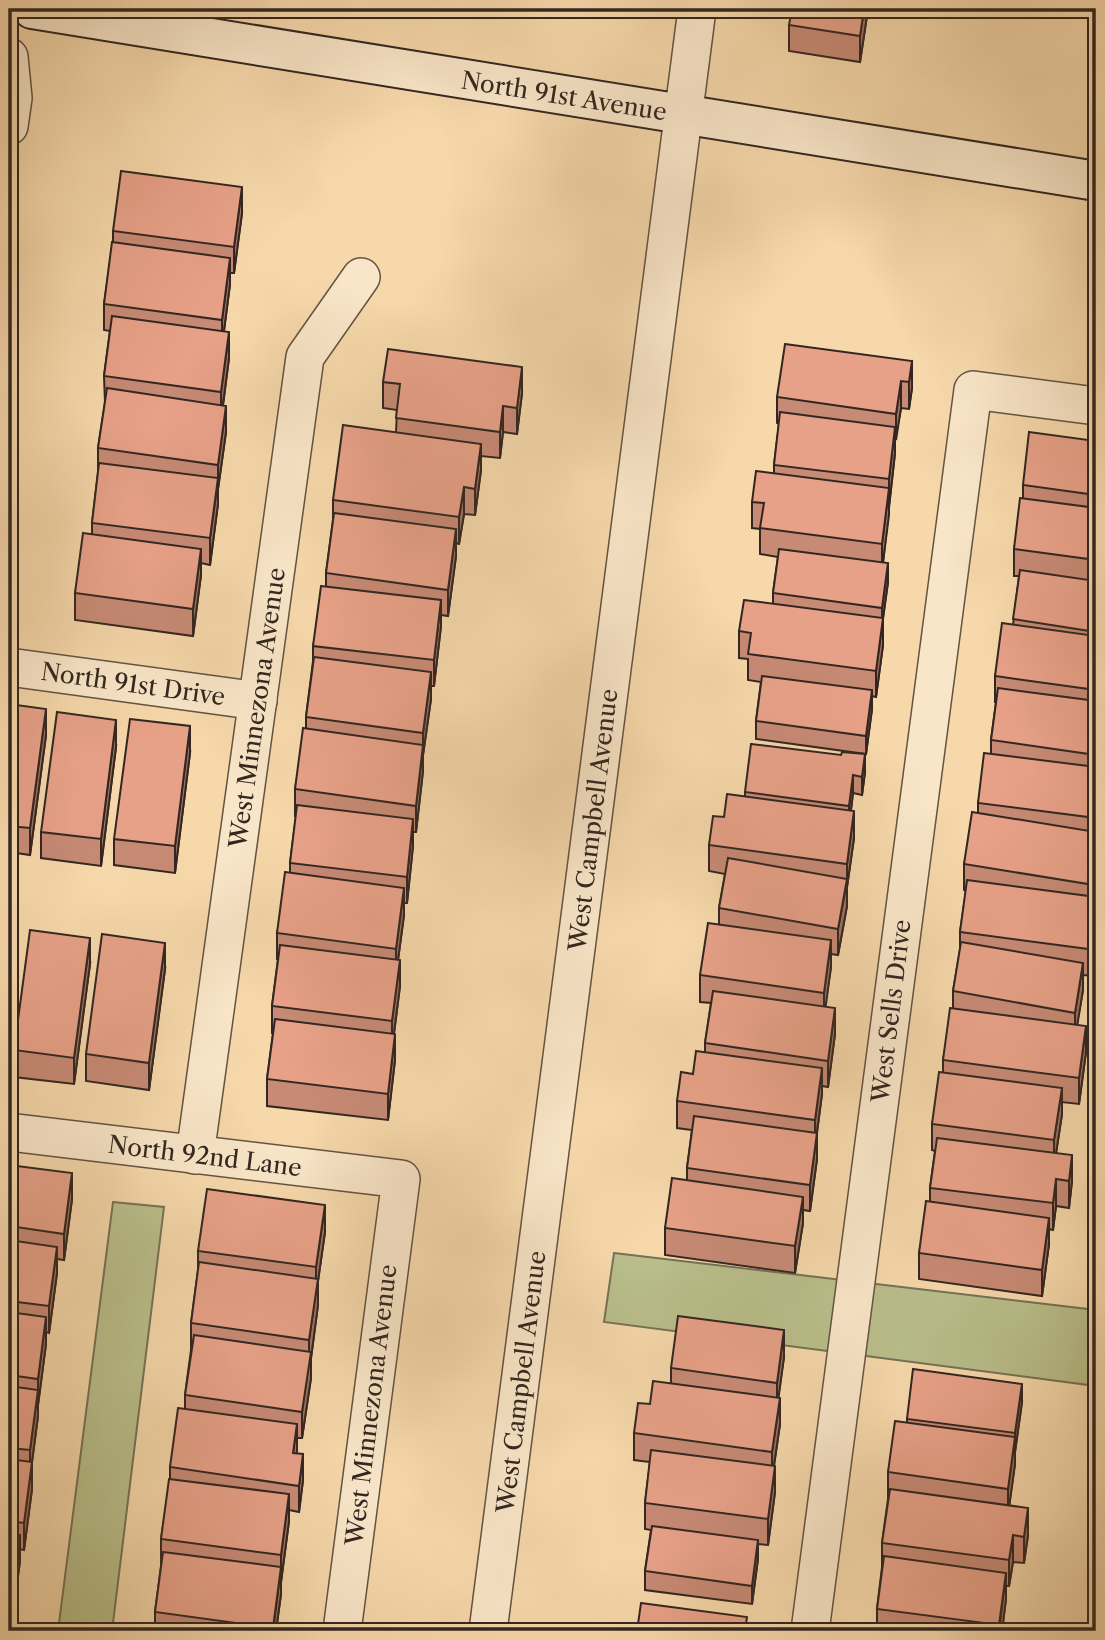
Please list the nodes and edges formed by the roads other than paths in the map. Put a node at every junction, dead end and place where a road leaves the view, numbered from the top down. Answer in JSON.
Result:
{"nodes":[{"id":1,"x":33,"y":9,"type":"edge"},
{"id":2,"x":697,"y":9,"type":"edge"},
{"id":3,"x":9,"y":57,"type":"edge"},
{"id":4,"x":681,"y":115,"type":"junction"},
{"id":5,"x":9,"y":126,"type":"edge"},
{"id":6,"x":1096,"y":181,"type":"edge"},
{"id":7,"x":360,"y":277,"type":"dead end"},
{"id":8,"x":1096,"y":406,"type":"edge"},
{"id":9,"x":9,"y":667,"type":"edge"},
{"id":10,"x":258,"y":701,"type":"junction"},
{"id":11,"x":9,"y":1132,"type":"edge"},
{"id":12,"x":195,"y":1155,"type":"junction"},
{"id":13,"x":401,"y":1179,"type":"joint"},
{"id":14,"x":342,"y":1631,"type":"edge"},
{"id":15,"x":488,"y":1631,"type":"edge"},
{"id":16,"x":810,"y":1631,"type":"edge"}],
"edges":[{"from":1,"to":4,"type":"main road","name":"North 91st Avenue"},
{"from":2,"to":4,"type":"street","name":"West Campbell Avenue"},
{"from":3,"to":5,"type":"street"},
{"from":4,"to":6,"type":"main road","name":"North 91st Avenue"},
{"from":4,"to":15,"type":"street","name":"West Campbell Avenue"},
{"from":7,"to":10,"type":"street","name":"West Minnezona Avenue"},
{"from":8,"to":16,"type":"street","name":"West Sells Drive"},
{"from":9,"to":10,"type":"street","name":"North 91st Drive"},
{"from":10,"to":12,"type":"street","name":"West Minnezona Avenue"},
{"from":11,"to":12,"type":"street","name":"North 92nd Lane"},
{"from":12,"to":13,"type":"street","name":"North 92nd Lane"},
{"from":13,"to":14,"type":"street","name":"West Minnezona Avenue"}]}
